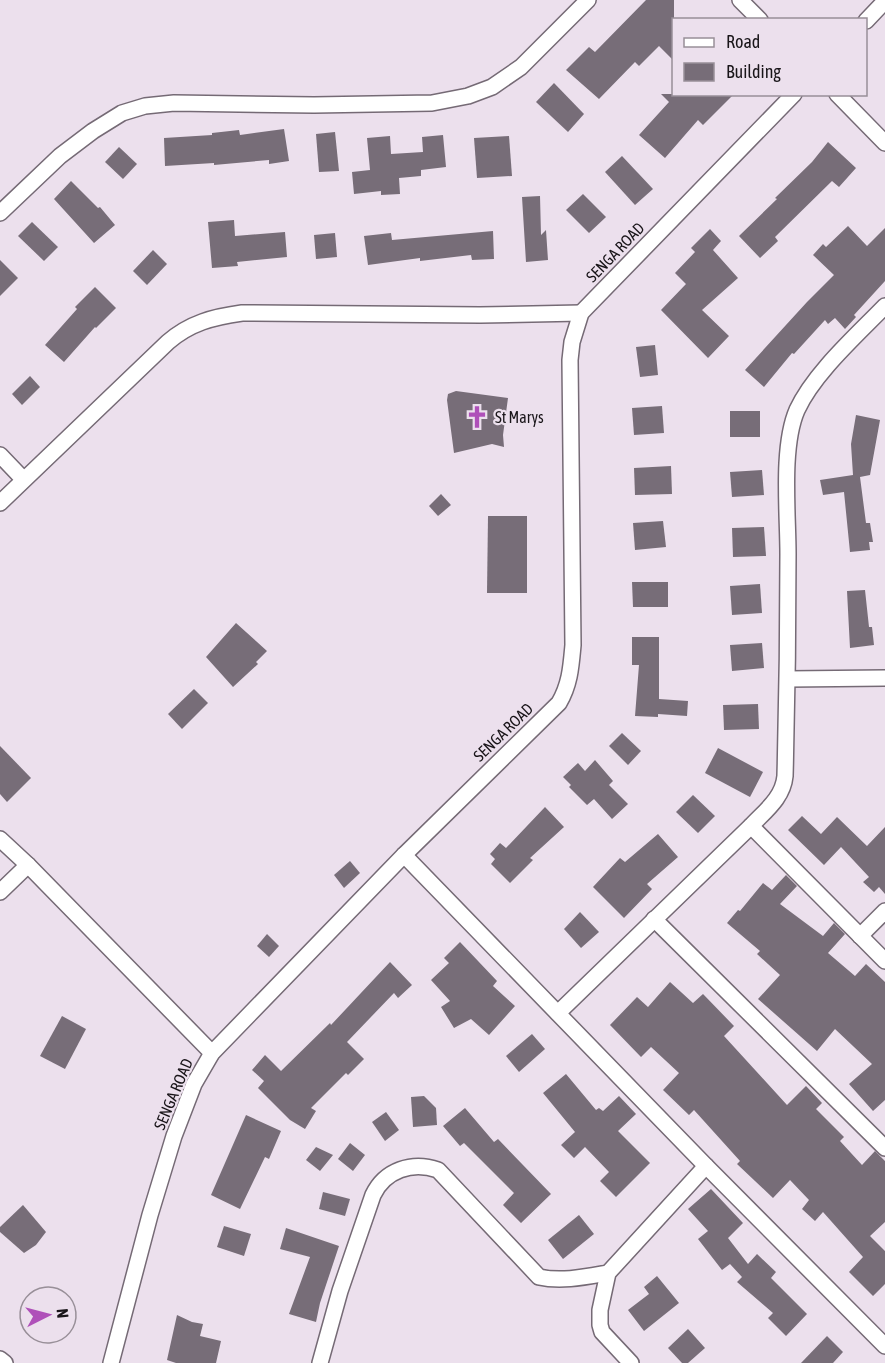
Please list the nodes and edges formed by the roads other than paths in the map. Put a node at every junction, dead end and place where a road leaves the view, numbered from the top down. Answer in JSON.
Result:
{"nodes":[{"id":1,"x":588,"y":0,"type":"edge"},
{"id":2,"x":740,"y":0,"type":"edge"},
{"id":3,"x":885,"y":1,"type":"edge"},
{"id":4,"x":758,"y":18,"type":"edge"},
{"id":5,"x":867,"y":20,"type":"edge"},
{"id":6,"x":792,"y":96,"type":"edge"},
{"id":7,"x":839,"y":96,"type":"edge"},
{"id":8,"x":885,"y":143,"type":"edge"},
{"id":9,"x":0,"y":213,"type":"edge"},
{"id":10,"x":885,"y":306,"type":"edge"},
{"id":11,"x":581,"y":313,"type":"junction"},
{"id":12,"x":0,"y":455,"type":"edge"},
{"id":13,"x":23,"y":479,"type":"junction"},
{"id":14,"x":0,"y":503,"type":"edge"},
{"id":15,"x":885,"y":678,"type":"edge"},
{"id":16,"x":788,"y":679,"type":"junction"},
{"id":17,"x":752,"y":826,"type":"junction"},
{"id":18,"x":0,"y":840,"type":"edge"},
{"id":19,"x":404,"y":855,"type":"junction"},
{"id":20,"x":28,"y":865,"type":"junction"},
{"id":21,"x":0,"y":892,"type":"edge"},
{"id":22,"x":885,"y":911,"type":"edge"},
{"id":23,"x":654,"y":919,"type":"junction"},
{"id":24,"x":860,"y":936,"type":"junction"},
{"id":25,"x":885,"y":961,"type":"edge"},
{"id":26,"x":558,"y":1013,"type":"junction"},
{"id":27,"x":212,"y":1053,"type":"junction"},
{"id":28,"x":885,"y":1148,"type":"edge"},
{"id":29,"x":706,"y":1166,"type":"junction"},
{"id":30,"x":608,"y":1273,"type":"junction"},
{"id":31,"x":885,"y":1346,"type":"edge"},
{"id":32,"x":0,"y":1359,"type":"edge"},
{"id":33,"x":5,"y":1363,"type":"edge"},
{"id":34,"x":111,"y":1363,"type":"edge"},
{"id":35,"x":320,"y":1363,"type":"edge"},
{"id":36,"x":631,"y":1363,"type":"edge"}],
"edges":[{"from":1,"to":9,"type":"street"},
{"from":2,"to":4,"type":"street"},
{"from":3,"to":5,"type":"street"},
{"from":6,"to":11,"type":"street","name":"SENGA ROAD"},
{"from":7,"to":8,"type":"street"},
{"from":10,"to":16,"type":"street"},
{"from":11,"to":13,"type":"street"},
{"from":11,"to":19,"type":"street","name":"SENGA ROAD"},
{"from":12,"to":13,"type":"street"},
{"from":13,"to":14,"type":"street"},
{"from":15,"to":16,"type":"street"},
{"from":16,"to":17,"type":"street"},
{"from":17,"to":23,"type":"street"},
{"from":17,"to":24,"type":"street"},
{"from":18,"to":20,"type":"street"},
{"from":19,"to":26,"type":"street"},
{"from":19,"to":27,"type":"street","name":"SENGA ROAD"},
{"from":20,"to":21,"type":"street"},
{"from":20,"to":27,"type":"street"},
{"from":22,"to":24,"type":"street"},
{"from":23,"to":26,"type":"street"},
{"from":23,"to":28,"type":"street"},
{"from":24,"to":25,"type":"street"},
{"from":26,"to":29,"type":"street"},
{"from":27,"to":34,"type":"street","name":"SENGA ROAD"},
{"from":29,"to":30,"type":"street"},
{"from":29,"to":31,"type":"street"},
{"from":30,"to":35,"type":"street"},
{"from":30,"to":36,"type":"street"},
{"from":32,"to":33,"type":"street"}]}
